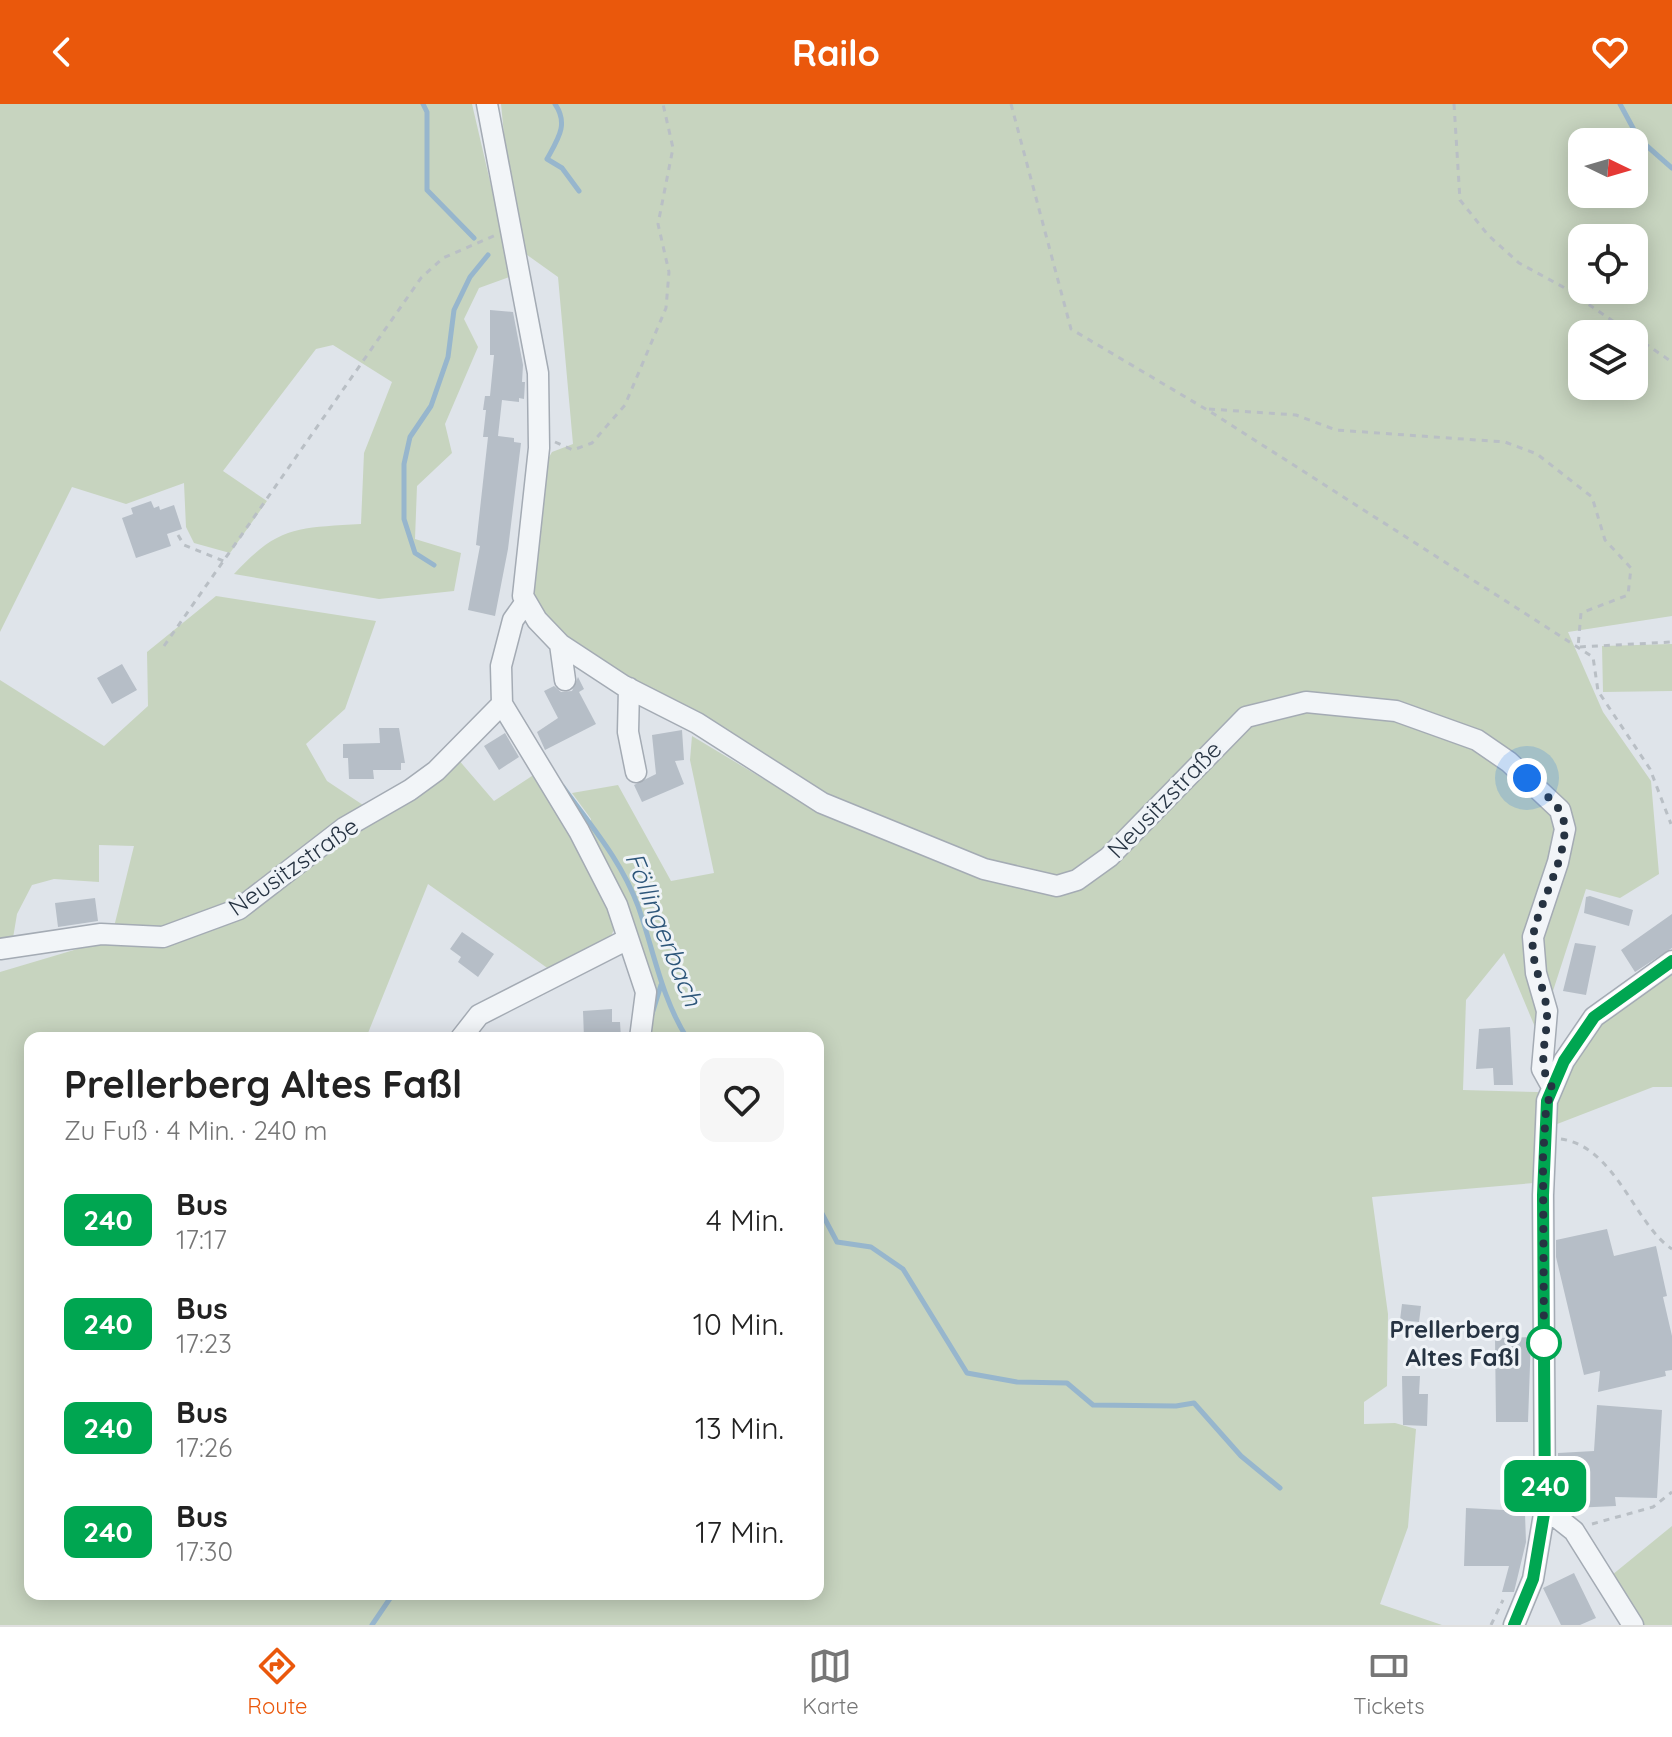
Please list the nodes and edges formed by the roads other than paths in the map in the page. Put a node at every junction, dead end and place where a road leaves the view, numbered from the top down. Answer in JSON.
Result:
{"nodes":[{"id":1,"x":487,"y":104,"type":"edge"},
{"id":2,"x":525,"y":603,"type":"junction"},
{"id":3,"x":560,"y":644,"type":"junction"},
{"id":4,"x":565,"y":680,"type":"dead end"},
{"id":5,"x":629,"y":688,"type":"junction"},
{"id":6,"x":502,"y":704,"type":"junction"},
{"id":7,"x":636,"y":772,"type":"dead end"},
{"id":8,"x":628,"y":939,"type":"junction"},
{"id":9,"x":0,"y":949,"type":"edge"},
{"id":10,"x":1672,"y":961,"type":"edge"},
{"id":11,"x":466,"y":1032,"type":"edge"},
{"id":12,"x":641,"y":1032,"type":"edge"},
{"id":13,"x":1552,"y":1087,"type":"junction"},
{"id":14,"x":1545,"y":1508,"type":"junction"},
{"id":15,"x":1514,"y":1625,"type":"edge"},
{"id":16,"x":1633,"y":1625,"type":"edge"}],
"edges":[{"from":1,"to":2,"type":"street"},
{"from":2,"to":3,"type":"street","name":"Neusitzstraße"},
{"from":2,"to":6,"type":"street"},
{"from":3,"to":4,"type":"street"},
{"from":3,"to":5,"type":"street","name":"Neusitzstraße"},
{"from":5,"to":7,"type":"street"},
{"from":5,"to":13,"type":"street","name":"Neusitzstraße"},
{"from":6,"to":8,"type":"street"},
{"from":6,"to":9,"type":"street","name":"Neusitzstraße"},
{"from":8,"to":11,"type":"street"},
{"from":8,"to":12,"type":"street"},
{"from":10,"to":13,"type":"street"},
{"from":13,"to":14,"type":"street"},
{"from":14,"to":15,"type":"street"},
{"from":14,"to":16,"type":"street"}]}
